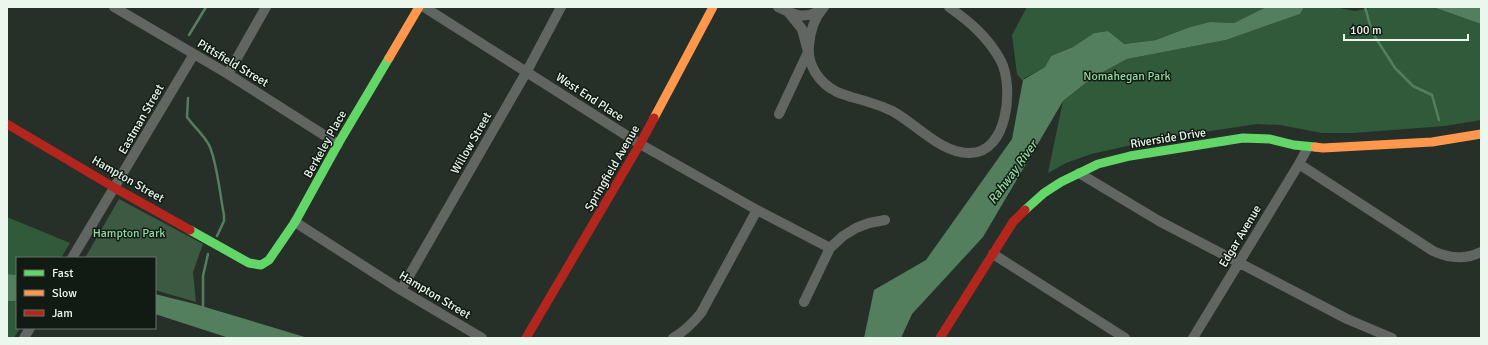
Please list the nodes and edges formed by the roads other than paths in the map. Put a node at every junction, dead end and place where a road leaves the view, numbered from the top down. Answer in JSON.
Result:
{"nodes":[{"id":1,"x":114,"y":7,"type":"edge"},
{"id":2,"x":266,"y":7,"type":"edge"},
{"id":3,"x":418,"y":7,"type":"edge"},
{"id":4,"x":424,"y":7,"type":"edge"},
{"id":5,"x":561,"y":7,"type":"edge"},
{"id":6,"x":713,"y":7,"type":"edge"},
{"id":7,"x":778,"y":7,"type":"edge"},
{"id":8,"x":824,"y":7,"type":"edge"},
{"id":9,"x":949,"y":7,"type":"edge"},
{"id":10,"x":789,"y":13,"type":"junction"},
{"id":11,"x":808,"y":52,"type":"junction"},
{"id":12,"x":194,"y":54,"type":"junction"},
{"id":13,"x":527,"y":71,"type":"junction"},
{"id":14,"x":228,"y":74,"type":"junction"},
{"id":15,"x":779,"y":114,"type":"dead end"},
{"id":16,"x":7,"y":124,"type":"edge"},
{"id":17,"x":1481,"y":134,"type":"edge"},
{"id":18,"x":338,"y":144,"type":"junction"},
{"id":19,"x":640,"y":144,"type":"junction"},
{"id":20,"x":1308,"y":147,"type":"junction"},
{"id":21,"x":1299,"y":164,"type":"junction"},
{"id":22,"x":1080,"y":173,"type":"junction"},
{"id":23,"x":115,"y":188,"type":"junction"},
{"id":24,"x":757,"y":210,"type":"junction"},
{"id":25,"x":885,"y":220,"type":"dead end"},
{"id":26,"x":295,"y":222,"type":"junction"},
{"id":27,"x":830,"y":248,"type":"junction"},
{"id":28,"x":1481,"y":252,"type":"edge"},
{"id":29,"x":993,"y":254,"type":"junction"},
{"id":30,"x":236,"y":256,"type":"joint"},
{"id":31,"x":73,"y":257,"type":"edge"},
{"id":32,"x":1239,"y":262,"type":"junction"},
{"id":33,"x":401,"y":290,"type":"junction"},
{"id":34,"x":804,"y":302,"type":"dead end"},
{"id":35,"x":29,"y":329,"type":"edge"},
{"id":36,"x":24,"y":338,"type":"edge"},
{"id":37,"x":482,"y":338,"type":"edge"},
{"id":38,"x":526,"y":338,"type":"edge"},
{"id":39,"x":673,"y":338,"type":"edge"},
{"id":40,"x":940,"y":338,"type":"edge"},
{"id":41,"x":1125,"y":338,"type":"edge"},
{"id":42,"x":1193,"y":338,"type":"edge"},
{"id":43,"x":1392,"y":338,"type":"edge"}],
"edges":[{"from":1,"to":12,"type":"street","name":"Pittsfield Street"},
{"from":2,"to":14,"type":"street"},
{"from":3,"to":18,"type":"street","name":"Berkeley Place"},
{"from":4,"to":13,"type":"street","name":"West End Place"},
{"from":5,"to":13,"type":"street","name":"Willow Street"},
{"from":6,"to":19,"type":"street","name":"Springfield Avenue"},
{"from":7,"to":10,"type":"street"},
{"from":8,"to":10,"type":"street"},
{"from":8,"to":11,"type":"street"},
{"from":9,"to":11,"type":"street"},
{"from":10,"to":11,"type":"street"},
{"from":11,"to":15,"type":"street"},
{"from":12,"to":14,"type":"street","name":"Pittsfield Street"},
{"from":12,"to":23,"type":"street","name":"Eastman Street"},
{"from":13,"to":19,"type":"street","name":"West End Place"},
{"from":13,"to":33,"type":"street","name":"Willow Street"},
{"from":14,"to":18,"type":"street","name":"Pittsfield Street"},
{"from":16,"to":23,"type":"street","name":"Hampton Street"},
{"from":17,"to":20,"type":"street","name":"Riverside Drive"},
{"from":18,"to":26,"type":"street","name":"Berkeley Place"},
{"from":19,"to":24,"type":"street","name":"West End Place"},
{"from":19,"to":38,"type":"street","name":"Springfield Avenue"},
{"from":20,"to":21,"type":"street","name":"Edgar Avenue"},
{"from":20,"to":22,"type":"street","name":"Riverside Drive"},
{"from":21,"to":28,"type":"street"},
{"from":21,"to":32,"type":"street","name":"Edgar Avenue"},
{"from":22,"to":29,"type":"street","name":"Riverside Drive"},
{"from":22,"to":32,"type":"street"},
{"from":23,"to":30,"type":"street","name":"Hampton Street"},
{"from":23,"to":31,"type":"street","name":"Eastman Street"},
{"from":24,"to":27,"type":"street","name":"West End Place"},
{"from":24,"to":39,"type":"street"},
{"from":25,"to":27,"type":"street"},
{"from":26,"to":30,"type":"street","name":"Berkeley Place"},
{"from":26,"to":33,"type":"street","name":"Hampton Street"},
{"from":27,"to":34,"type":"street"},
{"from":29,"to":40,"type":"street","name":"Riverside Drive"},
{"from":29,"to":41,"type":"street"},
{"from":32,"to":42,"type":"street","name":"Edgar Avenue"},
{"from":32,"to":43,"type":"street"},
{"from":33,"to":37,"type":"street","name":"Hampton Street"},
{"from":35,"to":36,"type":"street"}]}
